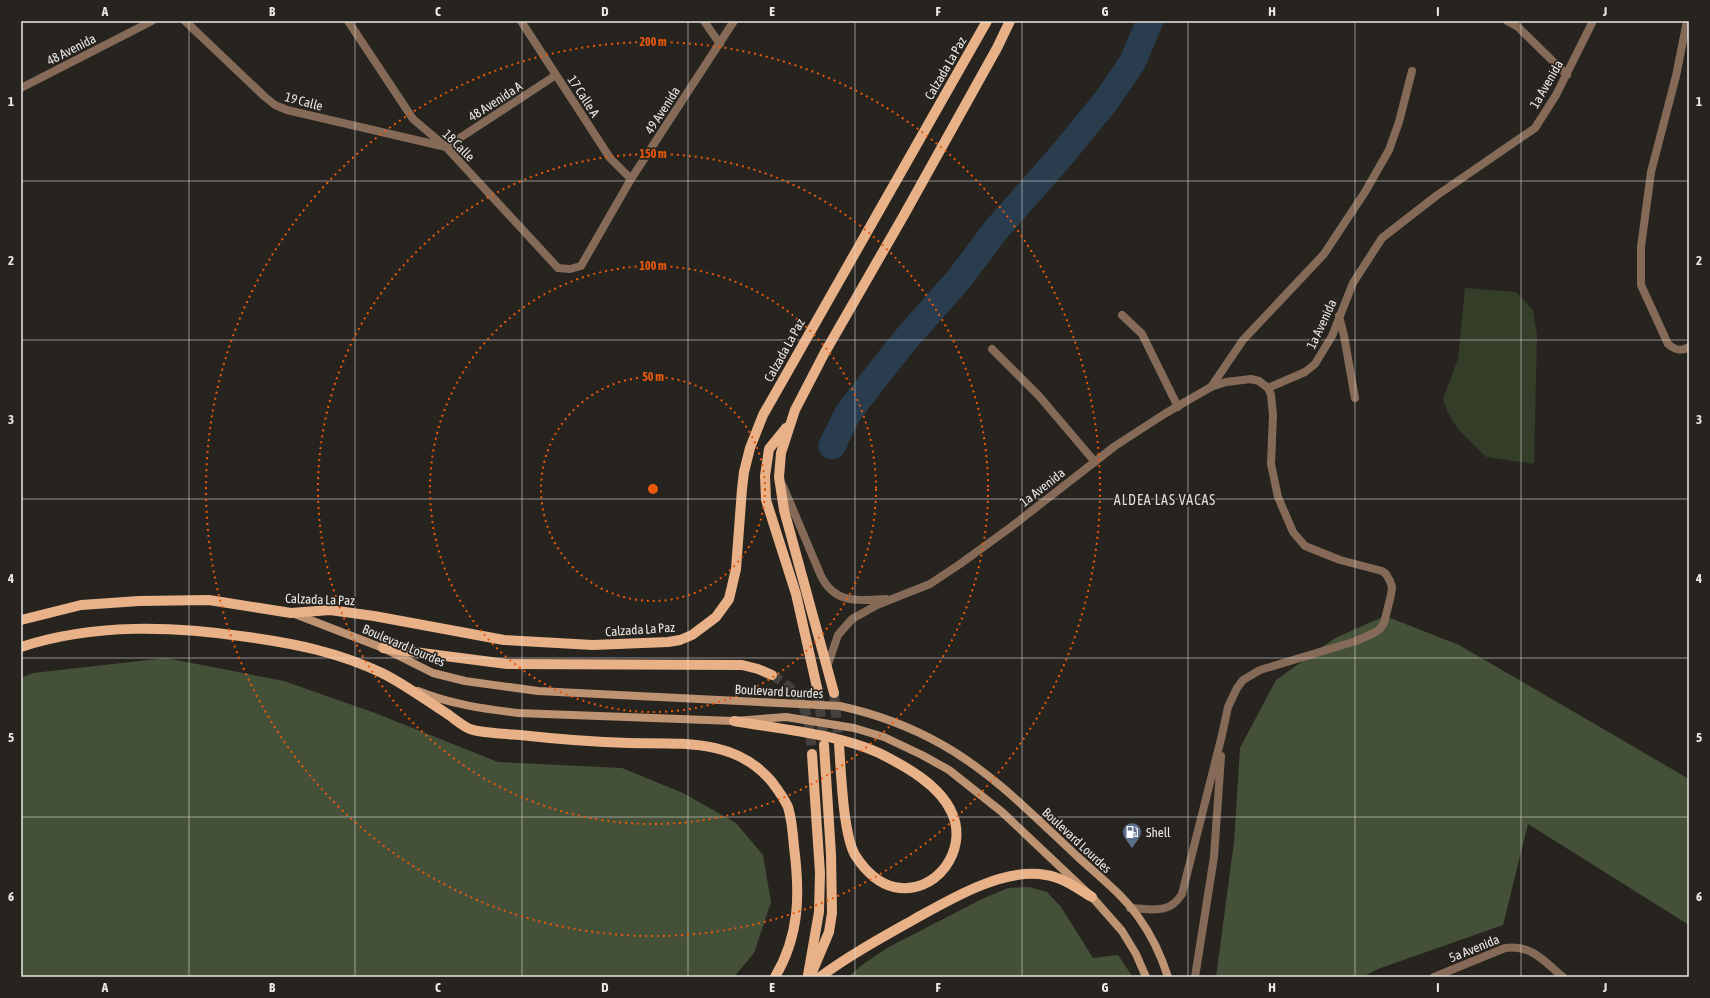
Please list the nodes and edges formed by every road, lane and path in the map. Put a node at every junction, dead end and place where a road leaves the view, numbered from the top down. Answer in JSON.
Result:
{"nodes":[{"id":1,"x":152,"y":21,"type":"edge"},
{"id":2,"x":185,"y":21,"type":"edge"},
{"id":3,"x":348,"y":21,"type":"edge"},
{"id":4,"x":521,"y":21,"type":"edge"},
{"id":5,"x":704,"y":21,"type":"edge"},
{"id":6,"x":734,"y":21,"type":"edge"},
{"id":7,"x":986,"y":21,"type":"edge"},
{"id":8,"x":1010,"y":21,"type":"edge"},
{"id":9,"x":1507,"y":21,"type":"edge"},
{"id":10,"x":1593,"y":21,"type":"edge"},
{"id":11,"x":1687,"y":21,"type":"edge"},
{"id":12,"x":720,"y":44,"type":"junction"},
{"id":13,"x":1412,"y":71,"type":"dead end"},
{"id":14,"x":556,"y":75,"type":"junction"},
{"id":15,"x":1567,"y":75,"type":"junction"},
{"id":16,"x":21,"y":88,"type":"edge"},
{"id":17,"x":446,"y":147,"type":"junction"},
{"id":18,"x":631,"y":179,"type":"junction"},
{"id":19,"x":570,"y":270,"type":"joint"},
{"id":20,"x":1122,"y":315,"type":"dead end"},
{"id":21,"x":1339,"y":316,"type":"junction"},
{"id":22,"x":1689,"y":347,"type":"edge"},
{"id":23,"x":992,"y":349,"type":"dead end"},
{"id":24,"x":1211,"y":387,"type":"junction"},
{"id":25,"x":1268,"y":388,"type":"junction"},
{"id":26,"x":1355,"y":398,"type":"dead end"},
{"id":27,"x":1178,"y":407,"type":"junction"},
{"id":28,"x":790,"y":424,"type":"junction"},
{"id":29,"x":1095,"y":462,"type":"junction"},
{"id":30,"x":779,"y":477,"type":"junction"},
{"id":31,"x":894,"y":599,"type":"junction"},
{"id":32,"x":291,"y":613,"type":"junction"},
{"id":33,"x":21,"y":620,"type":"edge"},
{"id":34,"x":21,"y":647,"type":"edge"},
{"id":35,"x":383,"y":648,"type":"junction"},
{"id":36,"x":827,"y":667,"type":"junction"},
{"id":37,"x":772,"y":675,"type":"tunnel mouth"},
{"id":38,"x":401,"y":684,"type":"junction"},
{"id":39,"x":818,"y":692,"type":"tunnel mouth"},
{"id":40,"x":834,"y":693,"type":"tunnel mouth"},
{"id":41,"x":734,"y":721,"type":"junction"},
{"id":42,"x":1222,"y":735,"type":"junction"},
{"id":43,"x":839,"y":744,"type":"tunnel mouth"},
{"id":44,"x":824,"y":745,"type":"tunnel mouth"},
{"id":45,"x":812,"y":754,"type":"tunnel mouth"},
{"id":46,"x":1092,"y":897,"type":"junction"},
{"id":47,"x":1130,"y":908,"type":"junction"},
{"id":48,"x":776,"y":975,"type":"edge"},
{"id":49,"x":807,"y":977,"type":"edge"},
{"id":50,"x":810,"y":977,"type":"edge"},
{"id":51,"x":820,"y":977,"type":"edge"},
{"id":52,"x":1146,"y":977,"type":"edge"},
{"id":53,"x":1168,"y":977,"type":"edge"},
{"id":54,"x":1195,"y":977,"type":"edge"},
{"id":55,"x":1434,"y":977,"type":"edge"},
{"id":56,"x":1563,"y":977,"type":"edge"}],
"edges":[{"from":1,"to":16,"type":"street","name":"48 Avenida"},
{"from":2,"to":17,"type":"street","name":"19 Calle"},
{"from":3,"to":17,"type":"street","name":"18 Calle"},
{"from":4,"to":14,"type":"street","name":"17 Calle A"},
{"from":5,"to":12,"type":"street"},
{"from":6,"to":12,"type":"street","name":"49 Avenida"},
{"from":7,"to":32,"type":"main road","name":"Calzada La Paz"},
{"from":8,"to":28,"type":"main road"},
{"from":9,"to":15,"type":"street"},
{"from":10,"to":15,"type":"street","name":"1a Avenida"},
{"from":11,"to":22,"type":"street"},
{"from":12,"to":18,"type":"street","name":"49 Avenida"},
{"from":13,"to":24,"type":"street"},
{"from":14,"to":17,"type":"street","name":"48 Avenida A"},
{"from":14,"to":18,"type":"street","name":"17 Calle A"},
{"from":15,"to":21,"type":"street","name":"1a Avenida"},
{"from":17,"to":19,"type":"street","name":"18 Calle"},
{"from":18,"to":19,"type":"street","name":"49 Avenida"},
{"from":20,"to":27,"type":"street"},
{"from":21,"to":25,"type":"street","name":"1a Avenida"},
{"from":21,"to":26,"type":"street"},
{"from":23,"to":29,"type":"street"},
{"from":24,"to":25,"type":"street","name":"1a Avenida"},
{"from":24,"to":27,"type":"street","name":"1a Avenida"},
{"from":25,"to":42,"type":"street"},
{"from":27,"to":29,"type":"street","name":"1a Avenida"},
{"from":28,"to":30,"type":"main road"},
{"from":28,"to":39,"type":"main road"},
{"from":29,"to":31,"type":"street","name":"1a Avenida"},
{"from":30,"to":31,"type":"street","name":"1a Avenida"},
{"from":30,"to":36,"type":"main road"},
{"from":31,"to":36,"type":"street","name":"1a Avenida"},
{"from":32,"to":33,"type":"main road","name":"Calzada La Paz"},
{"from":32,"to":35,"type":"main road","name":"Boulevard Lourdes"},
{"from":34,"to":38,"type":"main road"},
{"from":35,"to":37,"type":"main road"},
{"from":35,"to":47,"type":"main road","name":"Boulevard Lourdes"},
{"from":36,"to":40,"type":"main road"},
{"from":38,"to":41,"type":"main road","name":"Boulevard Lourdes"},
{"from":38,"to":48,"type":"main road"},
{"from":41,"to":43,"type":"main road"},
{"from":41,"to":46,"type":"main road","name":"Boulevard Lourdes"},
{"from":42,"to":47,"type":"street"},
{"from":42,"to":54,"type":"street"},
{"from":44,"to":50,"type":"main road"},
{"from":45,"to":49,"type":"main road"},
{"from":46,"to":51,"type":"main road"},
{"from":46,"to":52,"type":"main road","name":"Boulevard Lourdes"},
{"from":47,"to":53,"type":"main road","name":"Boulevard Lourdes"},
{"from":55,"to":56,"type":"street","name":"5a Avenida"}]}
